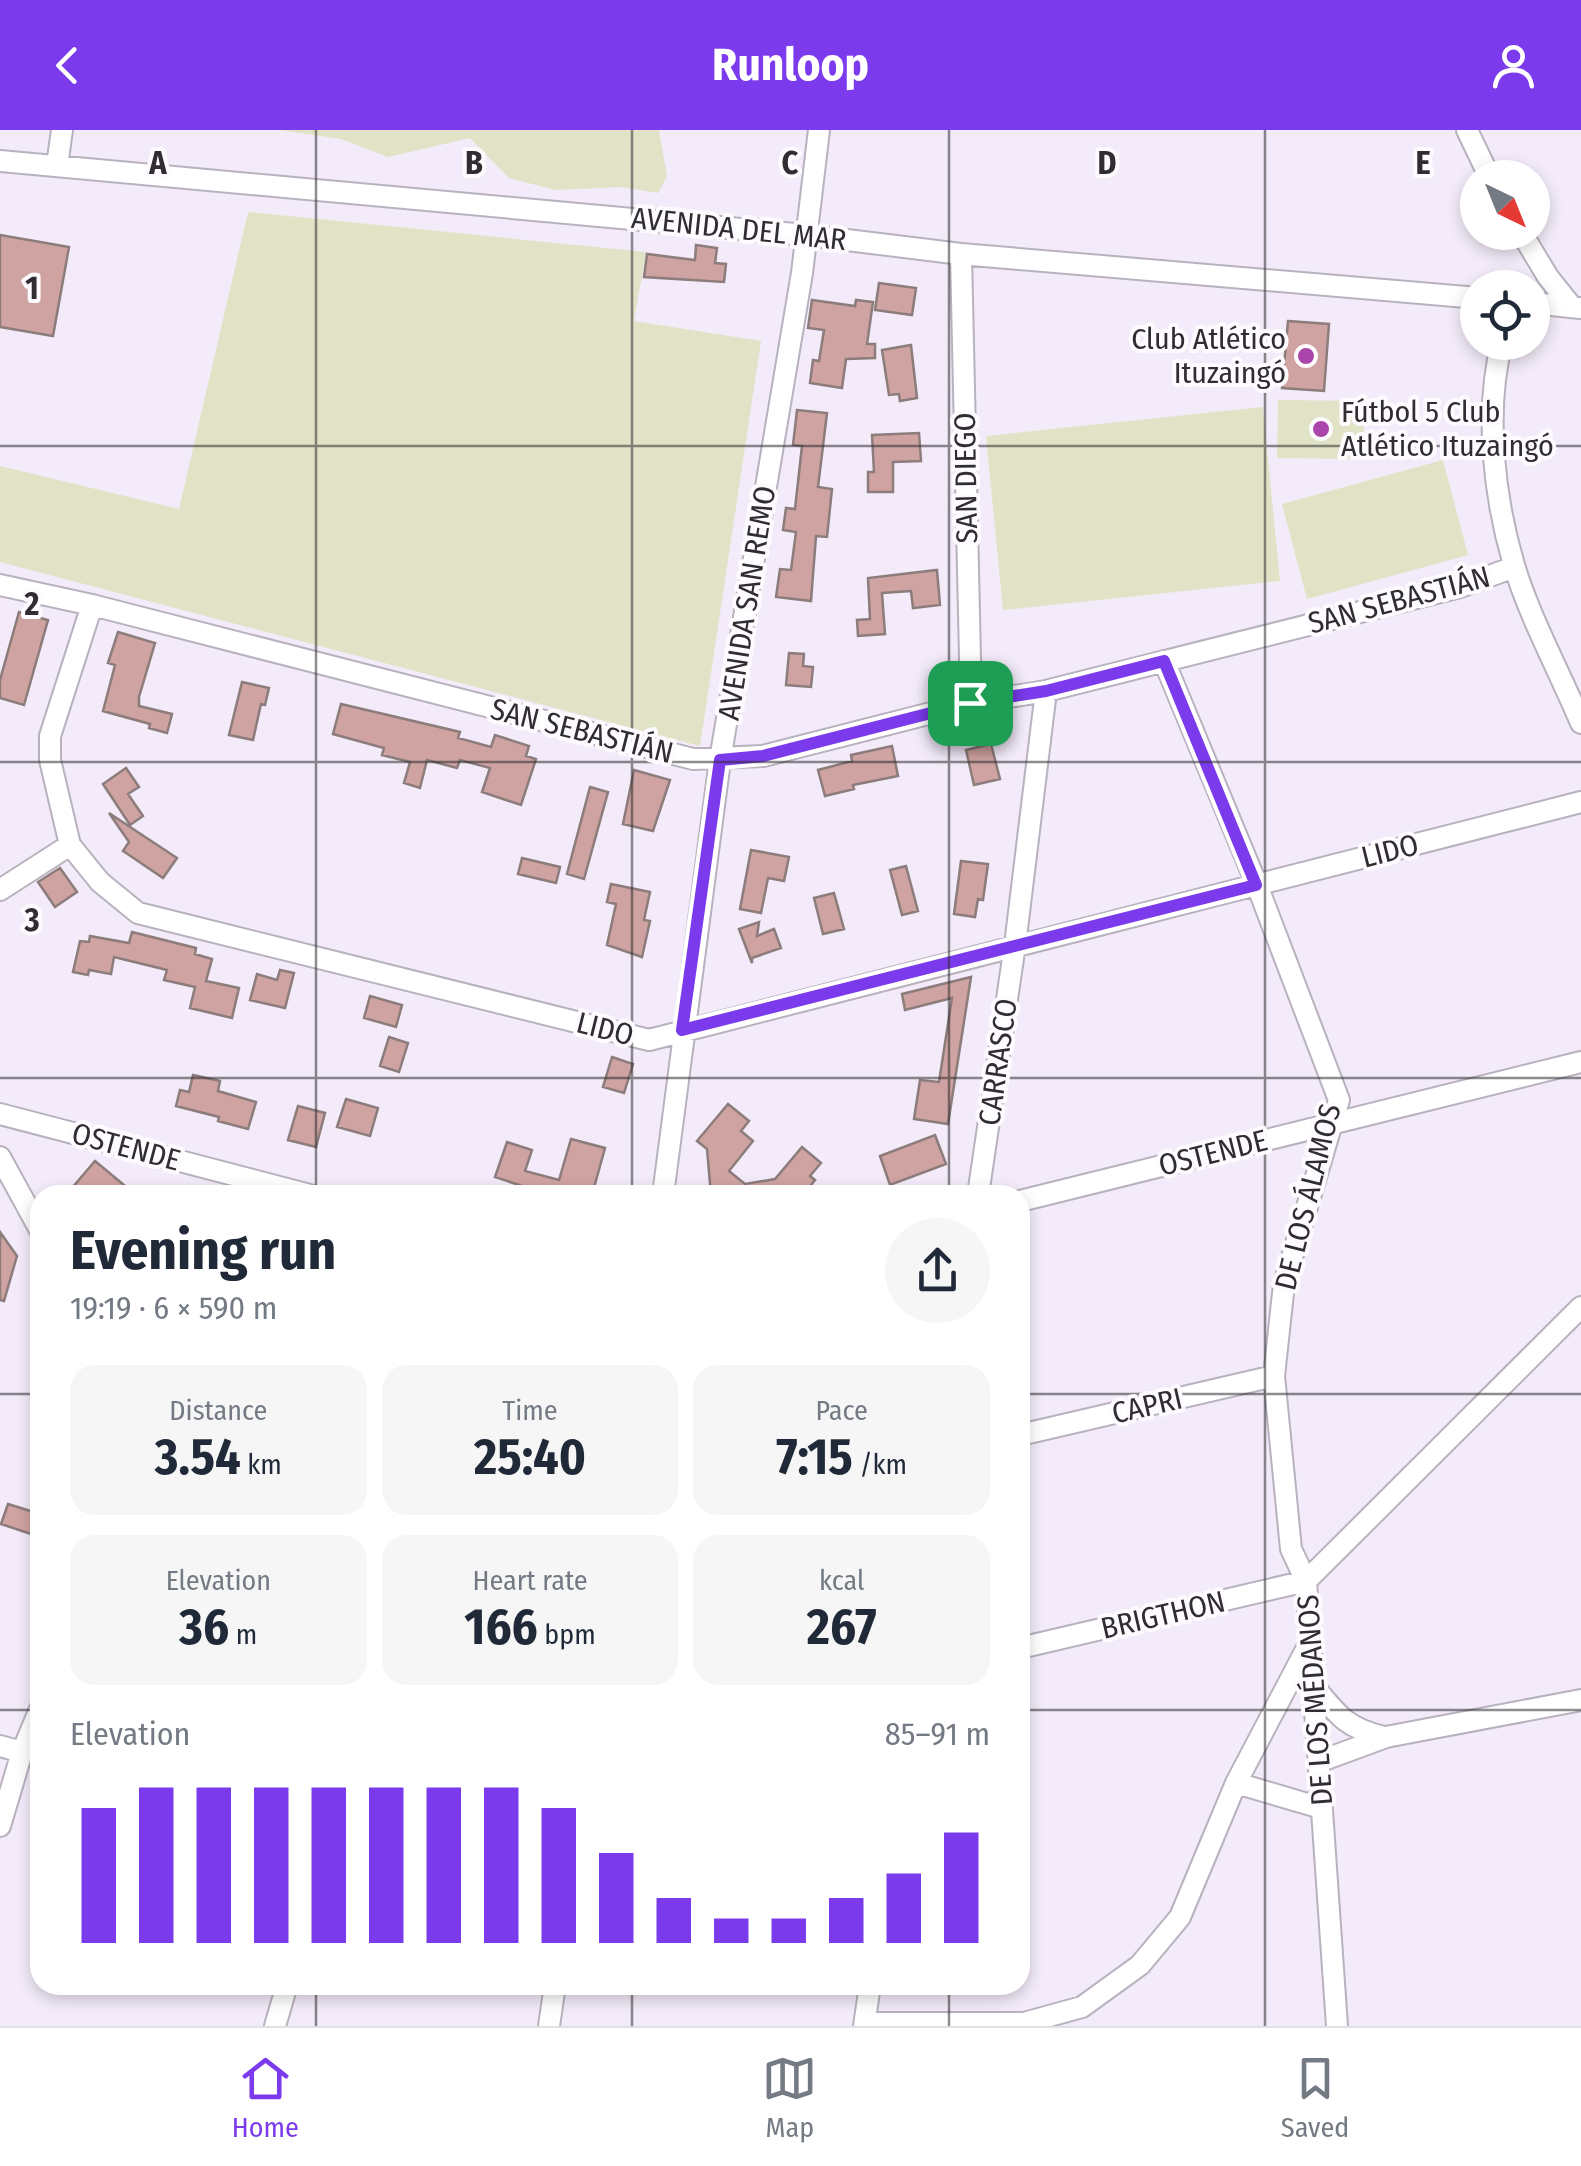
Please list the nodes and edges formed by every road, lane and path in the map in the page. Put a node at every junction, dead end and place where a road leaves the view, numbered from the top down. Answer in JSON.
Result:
{"nodes":[{"id":1,"x":62,"y":130,"type":"edge"},
{"id":2,"x":819,"y":130,"type":"edge"},
{"id":3,"x":1467,"y":130,"type":"edge"},
{"id":4,"x":1481,"y":160,"type":"edge"},
{"id":5,"x":0,"y":161,"type":"edge"},
{"id":6,"x":58,"y":166,"type":"junction"},
{"id":7,"x":806,"y":235,"type":"junction"},
{"id":8,"x":1531,"y":250,"type":"edge"},
{"id":9,"x":962,"y":254,"type":"junction"},
{"id":10,"x":1460,"y":296,"type":"edge"},
{"id":11,"x":1550,"y":305,"type":"edge"},
{"id":12,"x":1576,"y":307,"type":"edge"},
{"id":13,"x":1498,"y":360,"type":"edge"},
{"id":14,"x":1514,"y":568,"type":"junction"},
{"id":15,"x":0,"y":585,"type":"edge"},
{"id":16,"x":92,"y":605,"type":"junction"},
{"id":17,"x":1164,"y":661,"type":"junction"},
{"id":18,"x":1046,"y":691,"type":"junction"},
{"id":19,"x":970,"y":703,"type":"junction"},
{"id":20,"x":1581,"y":723,"type":"edge"},
{"id":21,"x":720,"y":760,"type":"junction"},
{"id":22,"x":1581,"y":802,"type":"edge"},
{"id":23,"x":70,"y":845,"type":"junction"},
{"id":24,"x":1256,"y":885,"type":"junction"},
{"id":25,"x":0,"y":890,"type":"edge"},
{"id":26,"x":1015,"y":945,"type":"junction"},
{"id":27,"x":682,"y":1030,"type":"junction"},
{"id":28,"x":1581,"y":1062,"type":"edge"},
{"id":29,"x":0,"y":1114,"type":"edge"},
{"id":30,"x":1334,"y":1124,"type":"junction"},
{"id":31,"x":0,"y":1158,"type":"edge"},
{"id":32,"x":272,"y":1185,"type":"edge"},
{"id":33,"x":664,"y":1185,"type":"edge"},
{"id":34,"x":979,"y":1185,"type":"edge"},
{"id":35,"x":1030,"y":1200,"type":"edge"},
{"id":36,"x":30,"y":1212,"type":"edge"},
{"id":37,"x":1581,"y":1306,"type":"edge"},
{"id":38,"x":1274,"y":1376,"type":"junction"},
{"id":39,"x":1030,"y":1433,"type":"edge"},
{"id":40,"x":1306,"y":1581,"type":"junction"},
{"id":41,"x":1310,"y":1644,"type":"junction"},
{"id":42,"x":1030,"y":1646,"type":"edge"},
{"id":43,"x":1312,"y":1684,"type":"junction"},
{"id":44,"x":1581,"y":1700,"type":"edge"},
{"id":45,"x":30,"y":1733,"type":"edge"},
{"id":46,"x":1386,"y":1737,"type":"junction"},
{"id":47,"x":0,"y":1746,"type":"edge"},
{"id":48,"x":22,"y":1752,"type":"junction"},
{"id":49,"x":1318,"y":1762,"type":"junction"},
{"id":50,"x":1236,"y":1783,"type":"junction"},
{"id":51,"x":1321,"y":1808,"type":"junction"},
{"id":52,"x":0,"y":1826,"type":"edge"},
{"id":53,"x":284,"y":1995,"type":"edge"},
{"id":54,"x":554,"y":1995,"type":"edge"},
{"id":55,"x":869,"y":1995,"type":"edge"},
{"id":56,"x":865,"y":2024,"type":"edge"},
{"id":57,"x":275,"y":2026,"type":"edge"},
{"id":58,"x":549,"y":2026,"type":"edge"},
{"id":59,"x":1337,"y":2026,"type":"edge"}],
"edges":[{"from":1,"to":6,"type":"street"},
{"from":2,"to":7,"type":"street","name":"AVENIDA SAN REMO"},
{"from":3,"to":4,"type":"street"},
{"from":5,"to":6,"type":"street","name":"AVENIDA DEL MAR"},
{"from":6,"to":7,"type":"street","name":"AVENIDA DEL MAR"},
{"from":7,"to":9,"type":"street","name":"AVENIDA DEL MAR"},
{"from":7,"to":21,"type":"street","name":"AVENIDA SAN REMO"},
{"from":8,"to":12,"type":"street"},
{"from":9,"to":10,"type":"street","name":"AVENIDA DEL MAR"},
{"from":9,"to":19,"type":"street","name":"SAN DIEGO"},
{"from":11,"to":12,"type":"street"},
{"from":13,"to":14,"type":"street"},
{"from":14,"to":17,"type":"street","name":"SAN SEBASTIÁN"},
{"from":14,"to":20,"type":"street"},
{"from":15,"to":16,"type":"street","name":"SAN SEBASTIÁN"},
{"from":16,"to":21,"type":"street","name":"SAN SEBASTIÁN"},
{"from":16,"to":23,"type":"street","name":"LIDO"},
{"from":17,"to":18,"type":"street","name":"SAN SEBASTIÁN"},
{"from":17,"to":24,"type":"street","name":"DE LOS ÁLAMOS"},
{"from":18,"to":19,"type":"street","name":"SAN SEBASTIÁN"},
{"from":18,"to":26,"type":"street","name":"CARRASCO"},
{"from":19,"to":21,"type":"street","name":"SAN SEBASTIÁN"},
{"from":21,"to":27,"type":"street","name":"AVENIDA SAN REMO"},
{"from":22,"to":24,"type":"street","name":"LIDO"},
{"from":23,"to":25,"type":"street"},
{"from":23,"to":27,"type":"street","name":"LIDO"},
{"from":24,"to":26,"type":"street","name":"LIDO"},
{"from":24,"to":30,"type":"street","name":"DE LOS ÁLAMOS"},
{"from":26,"to":27,"type":"street","name":"LIDO"},
{"from":26,"to":34,"type":"street","name":"CARRASCO"},
{"from":27,"to":33,"type":"street","name":"AVENIDA SAN REMO"},
{"from":28,"to":30,"type":"street","name":"OSTENDE"},
{"from":29,"to":32,"type":"street","name":"OSTENDE"},
{"from":30,"to":35,"type":"street","name":"OSTENDE"},
{"from":30,"to":38,"type":"street","name":"DE LOS ÁLAMOS"},
{"from":31,"to":36,"type":"street"},
{"from":37,"to":40,"type":"street","name":"DE LOS MÉDANOS"},
{"from":38,"to":39,"type":"street","name":"CAPRI"},
{"from":38,"to":40,"type":"street","name":"DE LOS ÁLAMOS"},
{"from":40,"to":41,"type":"street","name":"DE LOS MÉDANOS"},
{"from":40,"to":42,"type":"street","name":"BRIGTHON"},
{"from":41,"to":43,"type":"street","name":"DE LOS MÉDANOS"},
{"from":41,"to":50,"type":"street"},
{"from":43,"to":46,"type":"street"},
{"from":43,"to":49,"type":"street","name":"DE LOS MÉDANOS"},
{"from":44,"to":46,"type":"street"},
{"from":45,"to":48,"type":"street"},
{"from":46,"to":49,"type":"street"},
{"from":47,"to":48,"type":"street"},
{"from":48,"to":52,"type":"street"},
{"from":49,"to":51,"type":"street","name":"DE LOS MÉDANOS"},
{"from":50,"to":51,"type":"street"},
{"from":50,"to":56,"type":"street"},
{"from":51,"to":59,"type":"street","name":"DE LOS MÉDANOS"},
{"from":53,"to":57,"type":"street"},
{"from":54,"to":58,"type":"street"},
{"from":55,"to":56,"type":"street"}]}
